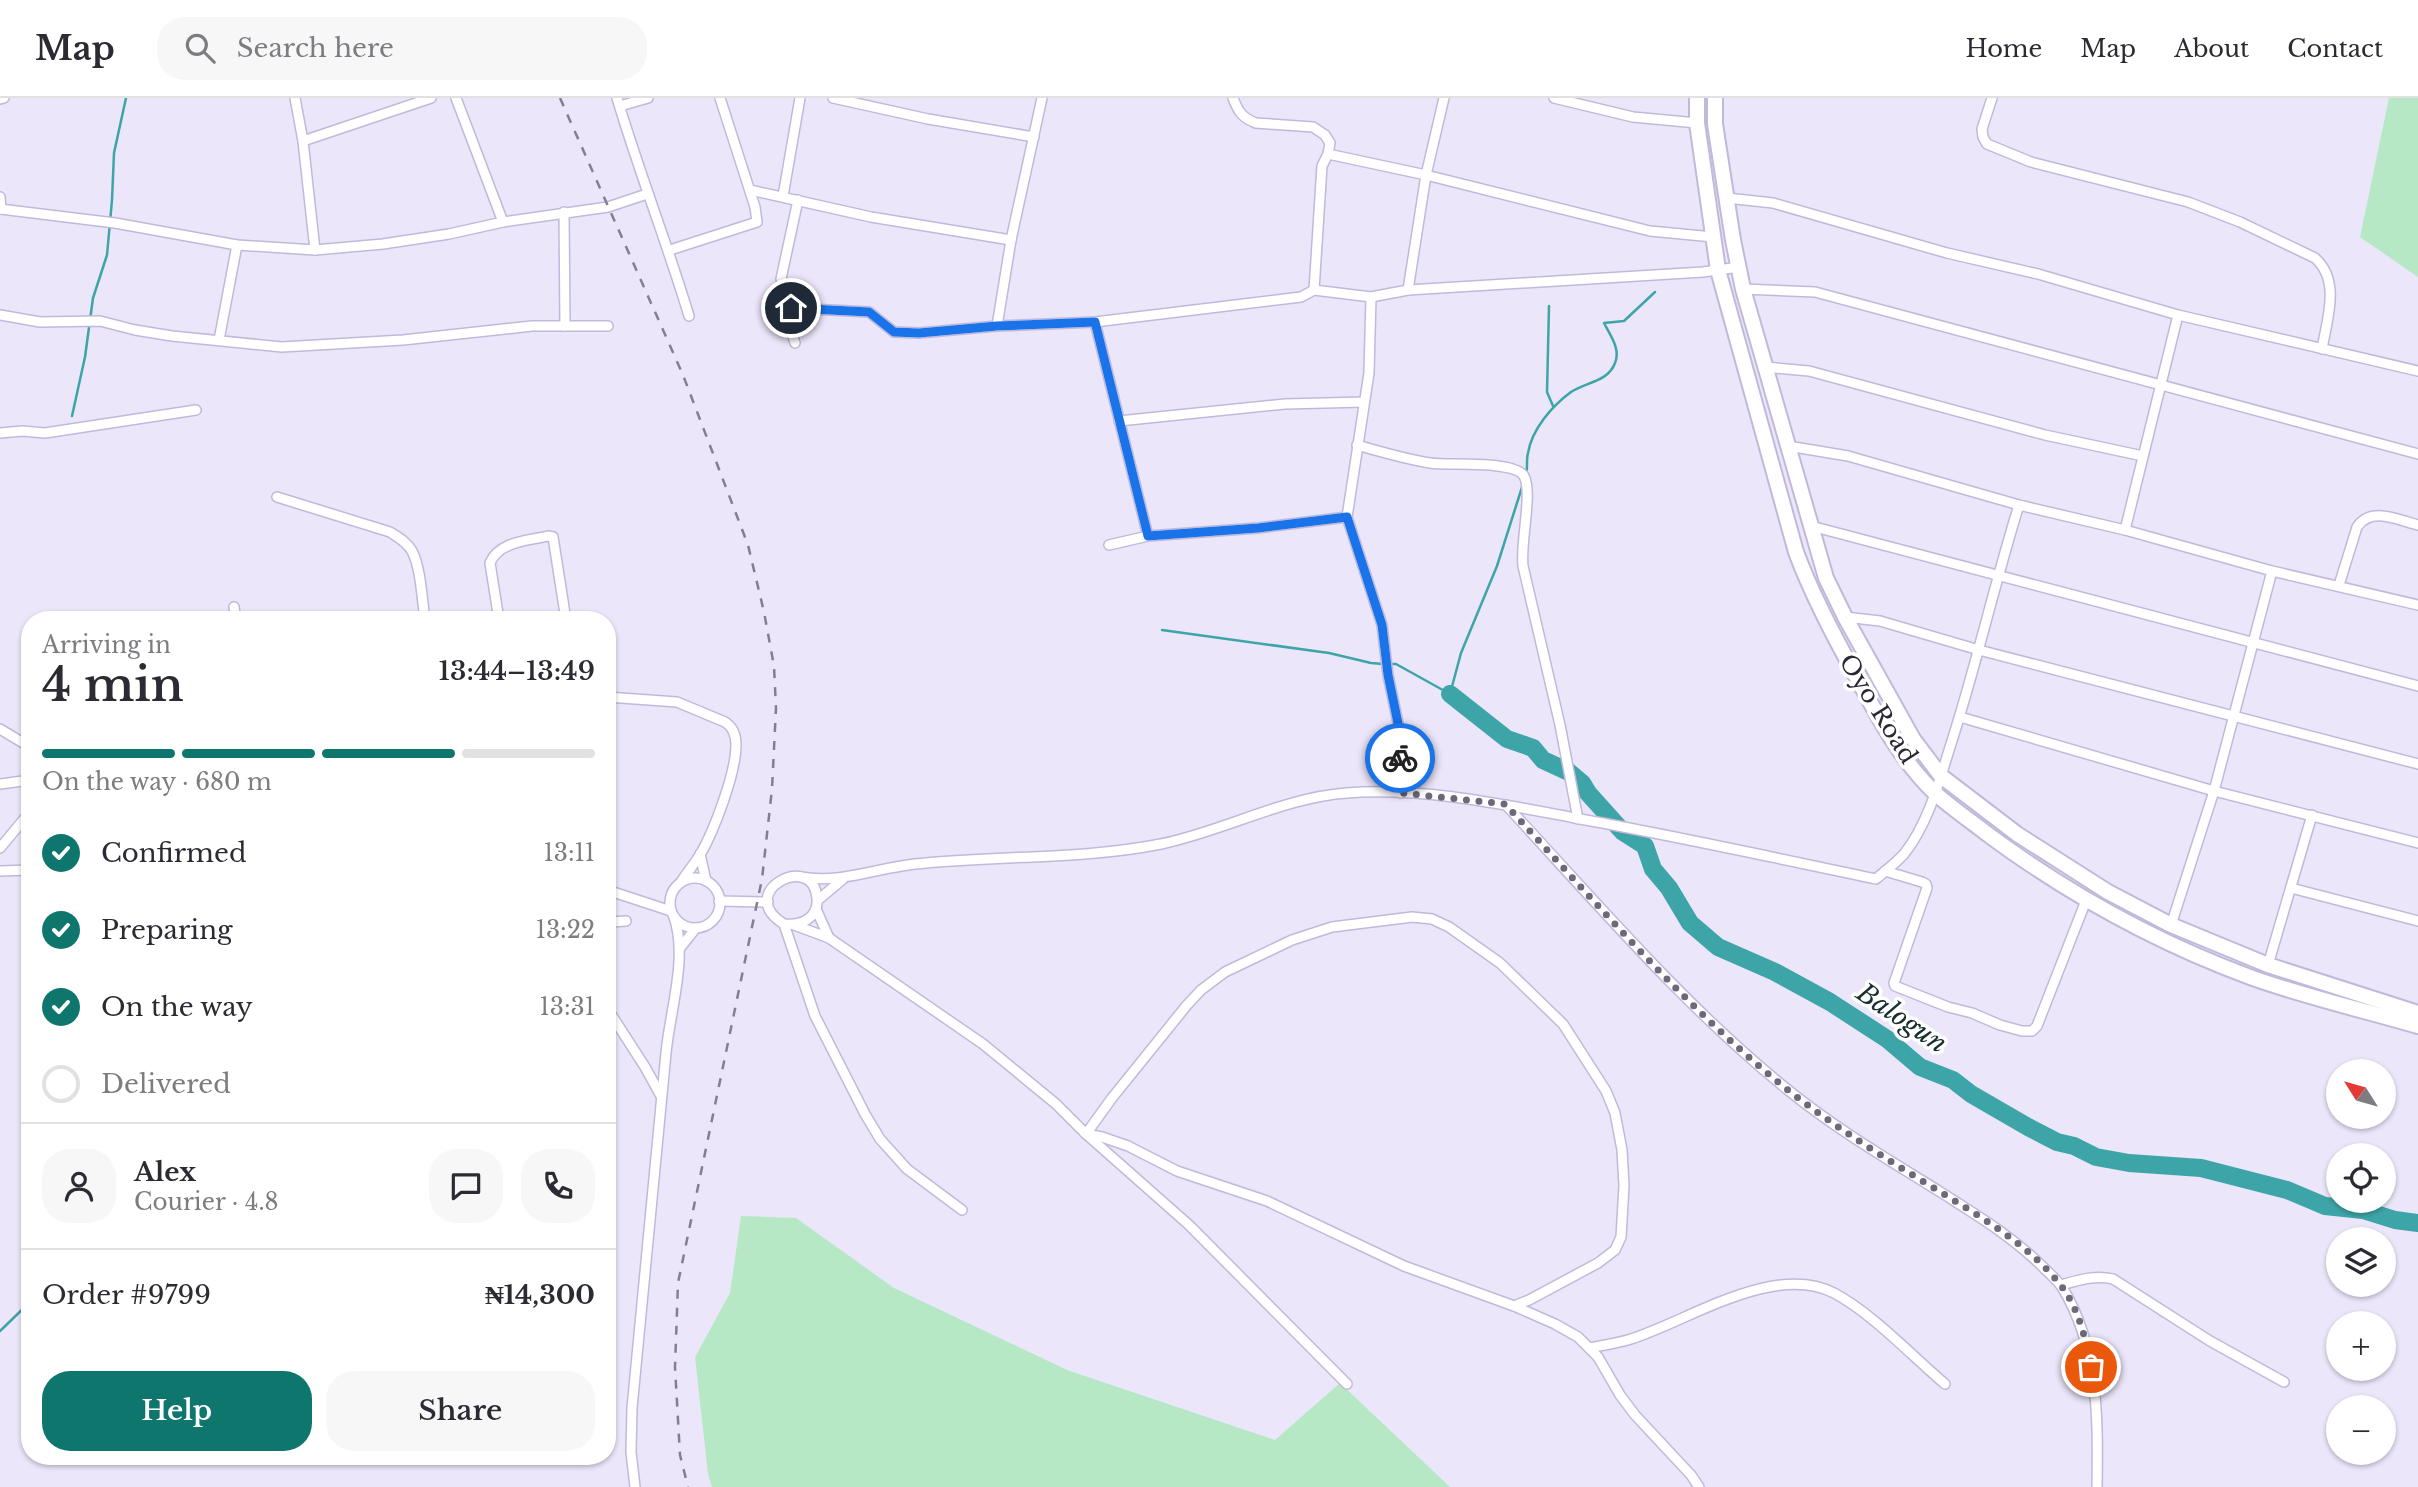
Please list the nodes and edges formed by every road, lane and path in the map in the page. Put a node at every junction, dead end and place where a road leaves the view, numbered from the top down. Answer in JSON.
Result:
{"nodes":[{"id":1,"x":295,"y":98,"type":"edge"},
{"id":2,"x":431,"y":98,"type":"edge"},
{"id":3,"x":456,"y":98,"type":"edge"},
{"id":4,"x":648,"y":98,"type":"edge"},
{"id":5,"x":720,"y":98,"type":"edge"},
{"id":6,"x":800,"y":98,"type":"edge"},
{"id":7,"x":834,"y":98,"type":"edge"},
{"id":8,"x":1042,"y":98,"type":"edge"},
{"id":9,"x":1233,"y":98,"type":"edge"},
{"id":10,"x":1444,"y":98,"type":"edge"},
{"id":11,"x":1554,"y":98,"type":"edge"},
{"id":12,"x":1698,"y":98,"type":"edge"},
{"id":13,"x":1715,"y":98,"type":"edge"},
{"id":14,"x":1992,"y":98,"type":"edge"},
{"id":15,"x":618,"y":102,"type":"edge"},
{"id":16,"x":1698,"y":123,"type":"junction"},
{"id":17,"x":1034,"y":136,"type":"junction"},
{"id":18,"x":303,"y":141,"type":"junction"},
{"id":19,"x":1328,"y":154,"type":"junction"},
{"id":20,"x":1426,"y":175,"type":"junction"},
{"id":21,"x":750,"y":190,"type":"junction"},
{"id":22,"x":647,"y":194,"type":"junction"},
{"id":23,"x":783,"y":196,"type":"junction"},
{"id":24,"x":0,"y":197,"type":"edge"},
{"id":25,"x":1727,"y":198,"type":"junction"},
{"id":26,"x":798,"y":200,"type":"junction"},
{"id":27,"x":1,"y":209,"type":"edge"},
{"id":28,"x":564,"y":212,"type":"junction"},
{"id":29,"x":503,"y":222,"type":"junction"},
{"id":30,"x":1713,"y":237,"type":"junction"},
{"id":31,"x":1011,"y":240,"type":"junction"},
{"id":32,"x":237,"y":245,"type":"junction"},
{"id":33,"x":315,"y":250,"type":"junction"},
{"id":34,"x":670,"y":250,"type":"junction"},
{"id":35,"x":1739,"y":267,"type":"junction"},
{"id":36,"x":1718,"y":270,"type":"junction"},
{"id":37,"x":781,"y":279,"type":"dead end"},
{"id":38,"x":1743,"y":289,"type":"junction"},
{"id":39,"x":1314,"y":290,"type":"junction"},
{"id":40,"x":1408,"y":290,"type":"junction"},
{"id":41,"x":1371,"y":297,"type":"junction"},
{"id":42,"x":0,"y":315,"type":"edge"},
{"id":43,"x":2178,"y":315,"type":"junction"},
{"id":44,"x":689,"y":316,"type":"dead end"},
{"id":45,"x":1095,"y":322,"type":"junction"},
{"id":46,"x":565,"y":326,"type":"junction"},
{"id":47,"x":608,"y":326,"type":"dead end"},
{"id":48,"x":997,"y":326,"type":"junction"},
{"id":49,"x":219,"y":340,"type":"junction"},
{"id":50,"x":795,"y":343,"type":"dead end"},
{"id":51,"x":2322,"y":349,"type":"junction"},
{"id":52,"x":1765,"y":367,"type":"junction"},
{"id":53,"x":2418,"y":371,"type":"edge"},
{"id":54,"x":2159,"y":384,"type":"junction"},
{"id":55,"x":1364,"y":402,"type":"junction"},
{"id":56,"x":196,"y":410,"type":"dead end"},
{"id":57,"x":1119,"y":421,"type":"junction"},
{"id":58,"x":0,"y":433,"type":"edge"},
{"id":59,"x":1357,"y":445,"type":"junction"},
{"id":60,"x":1788,"y":446,"type":"junction"},
{"id":61,"x":2418,"y":454,"type":"edge"},
{"id":62,"x":2143,"y":456,"type":"junction"},
{"id":63,"x":277,"y":497,"type":"dead end"},
{"id":64,"x":2019,"y":505,"type":"junction"},
{"id":65,"x":1347,"y":517,"type":"junction"},
{"id":66,"x":1809,"y":525,"type":"junction"},
{"id":67,"x":2418,"y":525,"type":"edge"},
{"id":68,"x":2125,"y":530,"type":"junction"},
{"id":69,"x":1148,"y":536,"type":"junction"},
{"id":70,"x":1109,"y":545,"type":"dead end"},
{"id":71,"x":2272,"y":571,"type":"junction"},
{"id":72,"x":1997,"y":576,"type":"junction"},
{"id":73,"x":2339,"y":585,"type":"junction"},
{"id":74,"x":2418,"y":605,"type":"edge"},
{"id":75,"x":234,"y":607,"type":"dead end"},
{"id":76,"x":235,"y":611,"type":"edge"},
{"id":77,"x":424,"y":611,"type":"edge"},
{"id":78,"x":498,"y":611,"type":"edge"},
{"id":79,"x":565,"y":611,"type":"edge"},
{"id":80,"x":1844,"y":617,"type":"junction"},
{"id":81,"x":2255,"y":642,"type":"junction"},
{"id":82,"x":1979,"y":650,"type":"junction"},
{"id":83,"x":2418,"y":686,"type":"edge"},
{"id":84,"x":616,"y":697,"type":"edge"},
{"id":85,"x":1960,"y":717,"type":"junction"},
{"id":86,"x":2235,"y":717,"type":"junction"},
{"id":87,"x":0,"y":729,"type":"edge"},
{"id":88,"x":21,"y":742,"type":"edge"},
{"id":89,"x":2418,"y":764,"type":"edge"},
{"id":90,"x":1941,"y":776,"type":"junction"},
{"id":91,"x":21,"y":781,"type":"edge"},
{"id":92,"x":0,"y":784,"type":"edge"},
{"id":93,"x":2214,"y":791,"type":"junction"},
{"id":94,"x":1401,"y":793,"type":"junction"},
{"id":95,"x":1935,"y":793,"type":"junction"},
{"id":96,"x":1505,"y":804,"type":"junction"},
{"id":97,"x":2312,"y":815,"type":"junction"},
{"id":98,"x":1578,"y":818,"type":"junction"},
{"id":99,"x":21,"y":823,"type":"edge"},
{"id":100,"x":2418,"y":843,"type":"edge"},
{"id":101,"x":0,"y":848,"type":"edge"},
{"id":102,"x":700,"y":854,"type":"junction"},
{"id":103,"x":21,"y":870,"type":"edge"},
{"id":104,"x":0,"y":871,"type":"edge"},
{"id":105,"x":1885,"y":871,"type":"junction"},
{"id":106,"x":802,"y":877,"type":"junction"},
{"id":107,"x":844,"y":878,"type":"junction"},
{"id":108,"x":706,"y":881,"type":"junction"},
{"id":109,"x":681,"y":882,"type":"junction"},
{"id":110,"x":2291,"y":888,"type":"junction"},
{"id":111,"x":616,"y":893,"type":"edge"},
{"id":112,"x":2088,"y":898,"type":"junction"},
{"id":113,"x":719,"y":901,"type":"junction"},
{"id":114,"x":768,"y":902,"type":"junction"},
{"id":115,"x":817,"y":904,"type":"junction"},
{"id":116,"x":672,"y":914,"type":"junction"},
{"id":117,"x":626,"y":921,"type":"dead end"},
{"id":118,"x":2418,"y":921,"type":"edge"},
{"id":119,"x":616,"y":922,"type":"edge"},
{"id":120,"x":789,"y":925,"type":"junction"},
{"id":121,"x":2171,"y":925,"type":"junction"},
{"id":122,"x":696,"y":928,"type":"junction"},
{"id":123,"x":829,"y":938,"type":"junction"},
{"id":124,"x":680,"y":948,"type":"junction"},
{"id":125,"x":2268,"y":965,"type":"junction"},
{"id":126,"x":2418,"y":1013,"type":"edge"},
{"id":127,"x":616,"y":1022,"type":"edge"},
{"id":128,"x":2418,"y":1026,"type":"edge"},
{"id":129,"x":662,"y":1097,"type":"junction"},
{"id":130,"x":1086,"y":1134,"type":"junction"},
{"id":131,"x":961,"y":1210,"type":"dead end"},
{"id":132,"x":2061,"y":1284,"type":"junction"},
{"id":133,"x":1514,"y":1306,"type":"junction"},
{"id":134,"x":1590,"y":1348,"type":"junction"},
{"id":135,"x":2284,"y":1382,"type":"dead end"},
{"id":136,"x":1347,"y":1384,"type":"dead end"},
{"id":137,"x":1945,"y":1384,"type":"dead end"},
{"id":138,"x":635,"y":1487,"type":"edge"},
{"id":139,"x":1699,"y":1487,"type":"edge"},
{"id":140,"x":2097,"y":1487,"type":"edge"}],
"edges":[{"from":1,"to":18,"type":"street"},
{"from":2,"to":18,"type":"street"},
{"from":3,"to":29,"type":"street"},
{"from":4,"to":15,"type":"street"},
{"from":5,"to":21,"type":"street"},
{"from":6,"to":23,"type":"street"},
{"from":7,"to":17,"type":"street"},
{"from":8,"to":17,"type":"street"},
{"from":9,"to":19,"type":"street"},
{"from":10,"to":20,"type":"street"},
{"from":11,"to":16,"type":"street"},
{"from":12,"to":16,"type":"main road","name":"Oyo Road"},
{"from":13,"to":25,"type":"main road","name":"Oyo Road"},
{"from":14,"to":51,"type":"street"},
{"from":15,"to":22,"type":"street"},
{"from":16,"to":30,"type":"main road","name":"Oyo Road"},
{"from":17,"to":31,"type":"street"},
{"from":18,"to":33,"type":"street"},
{"from":19,"to":20,"type":"street"},
{"from":19,"to":39,"type":"street"},
{"from":20,"to":30,"type":"street"},
{"from":20,"to":40,"type":"street"},
{"from":21,"to":23,"type":"street"},
{"from":21,"to":34,"type":"street"},
{"from":22,"to":28,"type":"street"},
{"from":22,"to":34,"type":"street"},
{"from":23,"to":26,"type":"street"},
{"from":24,"to":27,"type":"street"},
{"from":25,"to":35,"type":"main road","name":"Oyo Road"},
{"from":25,"to":43,"type":"street"},
{"from":26,"to":31,"type":"street"},
{"from":26,"to":37,"type":"street"},
{"from":27,"to":32,"type":"street"},
{"from":28,"to":29,"type":"street"},
{"from":28,"to":46,"type":"street"},
{"from":29,"to":33,"type":"street"},
{"from":30,"to":36,"type":"main road","name":"Oyo Road"},
{"from":31,"to":48,"type":"street"},
{"from":32,"to":33,"type":"street"},
{"from":32,"to":49,"type":"street"},
{"from":34,"to":44,"type":"street"},
{"from":35,"to":36,"type":"street"},
{"from":35,"to":38,"type":"main road","name":"Oyo Road"},
{"from":36,"to":40,"type":"street"},
{"from":36,"to":95,"type":"main road","name":"Oyo Road"},
{"from":38,"to":52,"type":"main road","name":"Oyo Road"},
{"from":38,"to":54,"type":"street"},
{"from":39,"to":41,"type":"street"},
{"from":39,"to":45,"type":"street"},
{"from":40,"to":41,"type":"street"},
{"from":41,"to":55,"type":"street"},
{"from":42,"to":49,"type":"street"},
{"from":43,"to":51,"type":"street"},
{"from":43,"to":54,"type":"street"},
{"from":45,"to":48,"type":"street"},
{"from":45,"to":57,"type":"street"},
{"from":46,"to":47,"type":"street"},
{"from":46,"to":49,"type":"street"},
{"from":48,"to":50,"type":"street"},
{"from":51,"to":53,"type":"street"},
{"from":52,"to":60,"type":"main road","name":"Oyo Road"},
{"from":52,"to":62,"type":"street"},
{"from":54,"to":61,"type":"street"},
{"from":54,"to":62,"type":"street"},
{"from":55,"to":57,"type":"street"},
{"from":55,"to":59,"type":"street"},
{"from":56,"to":58,"type":"street"},
{"from":57,"to":69,"type":"street"},
{"from":59,"to":65,"type":"street"},
{"from":59,"to":98,"type":"street"},
{"from":60,"to":64,"type":"street"},
{"from":60,"to":66,"type":"main road","name":"Oyo Road"},
{"from":62,"to":68,"type":"street"},
{"from":63,"to":77,"type":"street"},
{"from":64,"to":68,"type":"street"},
{"from":64,"to":72,"type":"street"},
{"from":65,"to":69,"type":"street"},
{"from":65,"to":94,"type":"street"},
{"from":66,"to":72,"type":"street"},
{"from":66,"to":80,"type":"main road","name":"Oyo Road"},
{"from":67,"to":73,"type":"street"},
{"from":68,"to":71,"type":"street"},
{"from":69,"to":70,"type":"street"},
{"from":71,"to":73,"type":"street"},
{"from":71,"to":81,"type":"street"},
{"from":72,"to":81,"type":"street"},
{"from":72,"to":82,"type":"street"},
{"from":73,"to":74,"type":"street"},
{"from":75,"to":76,"type":"street"},
{"from":78,"to":79,"type":"street"},
{"from":80,"to":82,"type":"street"},
{"from":80,"to":90,"type":"main road","name":"Oyo Road"},
{"from":81,"to":83,"type":"street"},
{"from":81,"to":86,"type":"street"},
{"from":82,"to":85,"type":"street"},
{"from":82,"to":86,"type":"street"},
{"from":84,"to":102,"type":"street"},
{"from":85,"to":90,"type":"street"},
{"from":85,"to":93,"type":"street"},
{"from":86,"to":89,"type":"street"},
{"from":86,"to":93,"type":"street"},
{"from":87,"to":88,"type":"street"},
{"from":90,"to":95,"type":"street"},
{"from":90,"to":121,"type":"main road","name":"Oyo Road"},
{"from":91,"to":92,"type":"street"},
{"from":93,"to":97,"type":"street"},
{"from":93,"to":121,"type":"street"},
{"from":94,"to":96,"type":"street"},
{"from":94,"to":107,"type":"street"},
{"from":95,"to":105,"type":"street"},
{"from":95,"to":112,"type":"main road","name":"Oyo Road"},
{"from":96,"to":98,"type":"street"},
{"from":96,"to":132,"type":"street"},
{"from":97,"to":100,"type":"street"},
{"from":97,"to":110,"type":"street"},
{"from":98,"to":105,"type":"street"},
{"from":99,"to":101,"type":"street"},
{"from":102,"to":108,"type":"street"},
{"from":102,"to":109,"type":"street"},
{"from":103,"to":104,"type":"street"},
{"from":105,"to":112,"type":"street"},
{"from":106,"to":107,"type":"street"},
{"from":106,"to":114,"type":"street"},
{"from":106,"to":115,"type":"street"},
{"from":107,"to":115,"type":"street"},
{"from":108,"to":109,"type":"street"},
{"from":108,"to":113,"type":"street"},
{"from":109,"to":116,"type":"street"},
{"from":110,"to":118,"type":"street"},
{"from":110,"to":125,"type":"street"},
{"from":111,"to":116,"type":"street"},
{"from":112,"to":128,"type":"main road","name":"Oyo Road"},
{"from":113,"to":114,"type":"street"},
{"from":113,"to":122,"type":"street"},
{"from":114,"to":120,"type":"street"},
{"from":115,"to":120,"type":"street"},
{"from":115,"to":123,"type":"street"},
{"from":116,"to":122,"type":"street"},
{"from":116,"to":124,"type":"street"},
{"from":117,"to":119,"type":"street"},
{"from":120,"to":123,"type":"street"},
{"from":120,"to":131,"type":"street"},
{"from":121,"to":125,"type":"main road","name":"Oyo Road"},
{"from":122,"to":124,"type":"street"},
{"from":123,"to":130,"type":"street"},
{"from":124,"to":129,"type":"street"},
{"from":125,"to":126,"type":"main road","name":"Oyo Road"},
{"from":127,"to":129,"type":"street"},
{"from":129,"to":138,"type":"street"},
{"from":130,"to":133,"type":"street"},
{"from":130,"to":133,"type":"street"},
{"from":130,"to":136,"type":"street"},
{"from":132,"to":135,"type":"street"},
{"from":132,"to":140,"type":"street"},
{"from":133,"to":134,"type":"street"},
{"from":134,"to":137,"type":"street"},
{"from":134,"to":139,"type":"street"}]}
